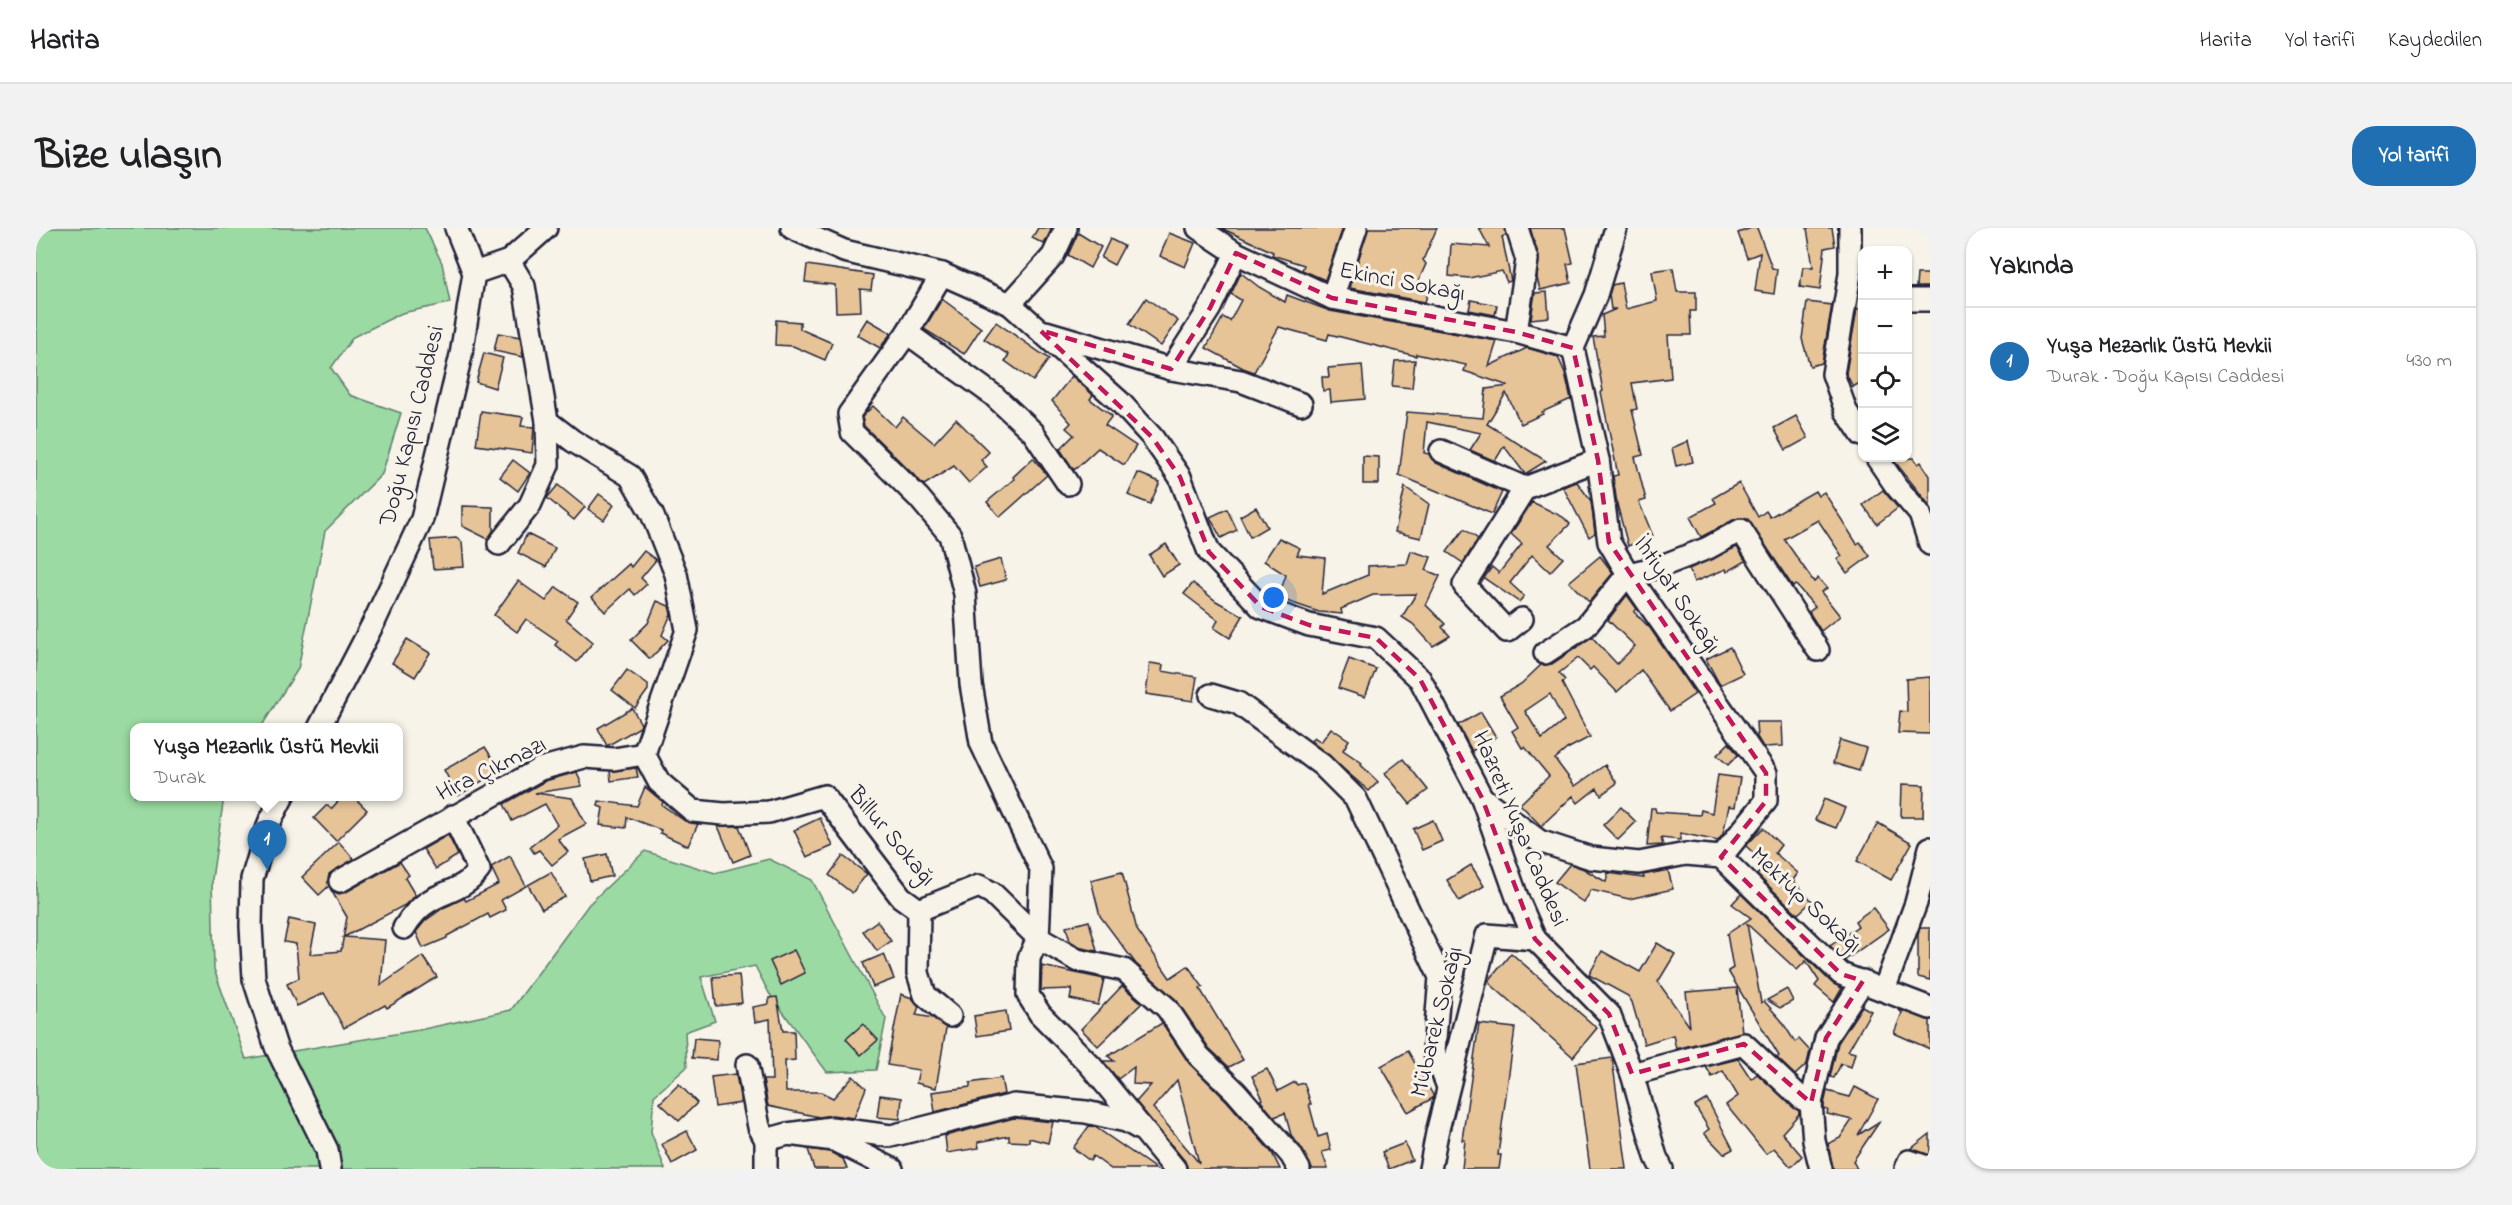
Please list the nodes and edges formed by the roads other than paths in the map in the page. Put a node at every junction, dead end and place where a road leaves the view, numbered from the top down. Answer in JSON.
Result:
{"nodes":[{"id":1,"x":456,"y":228,"type":"edge"},
{"id":2,"x":546,"y":228,"type":"edge"},
{"id":3,"x":792,"y":228,"type":"edge"},
{"id":4,"x":1066,"y":228,"type":"edge"},
{"id":5,"x":1198,"y":228,"type":"edge"},
{"id":6,"x":1356,"y":228,"type":"edge"},
{"id":7,"x":1517,"y":228,"type":"edge"},
{"id":8,"x":1616,"y":228,"type":"edge"},
{"id":9,"x":1850,"y":228,"type":"edge"},
{"id":10,"x":1236,"y":253,"type":"junction"},
{"id":11,"x":509,"y":261,"type":"junction"},
{"id":12,"x":474,"y":273,"type":"junction"},
{"id":13,"x":942,"y":274,"type":"junction"},
{"id":14,"x":1332,"y":298,"type":"junction"},
{"id":15,"x":1855,"y":298,"type":"edge"},
{"id":16,"x":1912,"y":300,"type":"edge"},
{"id":17,"x":1930,"y":300,"type":"edge"},
{"id":18,"x":1010,"y":304,"type":"junction"},
{"id":19,"x":1040,"y":330,"type":"junction"},
{"id":20,"x":1516,"y":332,"type":"junction"},
{"id":21,"x":907,"y":333,"type":"junction"},
{"id":22,"x":1573,"y":348,"type":"junction"},
{"id":23,"x":1172,"y":369,"type":"junction"},
{"id":24,"x":1301,"y":404,"type":"dead end"},
{"id":25,"x":547,"y":421,"type":"junction"},
{"id":26,"x":1858,"y":428,"type":"edge"},
{"id":27,"x":1441,"y":451,"type":"dead end"},
{"id":28,"x":1598,"y":460,"type":"junction"},
{"id":29,"x":1880,"y":462,"type":"edge"},
{"id":30,"x":1068,"y":484,"type":"dead end"},
{"id":31,"x":1525,"y":488,"type":"junction"},
{"id":32,"x":499,"y":544,"type":"dead end"},
{"id":33,"x":1930,"y":544,"type":"edge"},
{"id":34,"x":1628,"y":574,"type":"junction"},
{"id":35,"x":1522,"y":619,"type":"dead end"},
{"id":36,"x":1818,"y":651,"type":"dead end"},
{"id":37,"x":1545,"y":652,"type":"dead end"},
{"id":38,"x":1210,"y":695,"type":"dead end"},
{"id":39,"x":322,"y":723,"type":"edge"},
{"id":40,"x":644,"y":754,"type":"junction"},
{"id":41,"x":1482,"y":798,"type":"junction"},
{"id":42,"x":280,"y":801,"type":"edge"},
{"id":43,"x":453,"y":816,"type":"junction"},
{"id":44,"x":1930,"y":848,"type":"edge"},
{"id":45,"x":1721,"y":857,"type":"junction"},
{"id":46,"x":340,"y":880,"type":"dead end"},
{"id":47,"x":919,"y":910,"type":"junction"},
{"id":48,"x":404,"y":928,"type":"dead end"},
{"id":49,"x":1038,"y":938,"type":"junction"},
{"id":50,"x":1535,"y":939,"type":"junction"},
{"id":51,"x":1863,"y":981,"type":"junction"},
{"id":52,"x":1884,"y":990,"type":"junction"},
{"id":53,"x":1930,"y":1008,"type":"edge"},
{"id":54,"x":950,"y":1016,"type":"dead end"},
{"id":55,"x":747,"y":1065,"type":"dead end"},
{"id":56,"x":1632,"y":1074,"type":"junction"},
{"id":57,"x":1448,"y":1087,"type":"junction"},
{"id":58,"x":1811,"y":1103,"type":"junction"},
{"id":59,"x":1142,"y":1130,"type":"junction"},
{"id":60,"x":788,"y":1134,"type":"junction"},
{"id":61,"x":766,"y":1140,"type":"junction"},
{"id":62,"x":1930,"y":1167,"type":"edge"},
{"id":63,"x":330,"y":1169,"type":"edge"},
{"id":64,"x":766,"y":1169,"type":"edge"},
{"id":65,"x":891,"y":1169,"type":"edge"},
{"id":66,"x":1175,"y":1169,"type":"edge"},
{"id":67,"x":1299,"y":1169,"type":"edge"},
{"id":68,"x":1430,"y":1169,"type":"edge"},
{"id":69,"x":1662,"y":1169,"type":"edge"},
{"id":70,"x":1821,"y":1169,"type":"edge"},
{"id":71,"x":1906,"y":1169,"type":"edge"}],
"edges":[{"from":1,"to":12,"type":"street"},
{"from":2,"to":11,"type":"street"},
{"from":3,"to":13,"type":"street","name":"Hazreti Yuşa Caddesi"},
{"from":4,"to":18,"type":"street"},
{"from":5,"to":10,"type":"street","name":"Ekinci Sokağı"},
{"from":6,"to":14,"type":"street"},
{"from":7,"to":20,"type":"street"},
{"from":8,"to":22,"type":"street"},
{"from":9,"to":15,"type":"street"},
{"from":10,"to":14,"type":"street","name":"Ekinci Sokağı"},
{"from":10,"to":23,"type":"street"},
{"from":11,"to":12,"type":"street"},
{"from":11,"to":25,"type":"street"},
{"from":12,"to":39,"type":"street","name":"Doğu Kapısı Caddesi"},
{"from":13,"to":18,"type":"street","name":"Hazreti Yuşa Caddesi"},
{"from":13,"to":21,"type":"street"},
{"from":14,"to":20,"type":"street","name":"Ekinci Sokağı"},
{"from":15,"to":26,"type":"street"},
{"from":16,"to":17,"type":"street"},
{"from":18,"to":19,"type":"street","name":"Hazreti Yuşa Caddesi"},
{"from":19,"to":23,"type":"street"},
{"from":19,"to":41,"type":"street","name":"Hazreti Yuşa Caddesi"},
{"from":20,"to":22,"type":"street","name":"Ekinci Sokağı"},
{"from":21,"to":30,"type":"street"},
{"from":21,"to":49,"type":"street"},
{"from":22,"to":28,"type":"street","name":"İhtiyat Sokağı"},
{"from":23,"to":24,"type":"street"},
{"from":25,"to":32,"type":"street"},
{"from":25,"to":40,"type":"street"},
{"from":27,"to":31,"type":"street"},
{"from":28,"to":31,"type":"street"},
{"from":28,"to":34,"type":"street","name":"İhtiyat Sokağı"},
{"from":29,"to":33,"type":"street"},
{"from":31,"to":35,"type":"street"},
{"from":34,"to":36,"type":"street"},
{"from":34,"to":37,"type":"street"},
{"from":34,"to":45,"type":"street","name":"İhtiyat Sokağı"},
{"from":38,"to":57,"type":"street"},
{"from":40,"to":43,"type":"street","name":"Hira Çıkmazı"},
{"from":40,"to":47,"type":"street","name":"Billur Sokağı"},
{"from":41,"to":45,"type":"street","name":"Mektup Sokağı"},
{"from":41,"to":50,"type":"street","name":"Hazreti Yuşa Caddesi"},
{"from":42,"to":63,"type":"street"},
{"from":43,"to":46,"type":"street","name":"Hira Çıkmazı"},
{"from":43,"to":48,"type":"street"},
{"from":44,"to":52,"type":"street"},
{"from":45,"to":51,"type":"street","name":"Mektup Sokağı"},
{"from":47,"to":49,"type":"street","name":"Billur Sokağı"},
{"from":47,"to":54,"type":"street"},
{"from":49,"to":59,"type":"street"},
{"from":49,"to":67,"type":"street"},
{"from":50,"to":56,"type":"street","name":"Hazreti Yuşa Caddesi"},
{"from":50,"to":57,"type":"street","name":"Mübarek Sokağı"},
{"from":51,"to":52,"type":"street","name":"Mektup Sokağı"},
{"from":51,"to":58,"type":"street"},
{"from":52,"to":53,"type":"street","name":"Mektup Sokağı"},
{"from":55,"to":61,"type":"street"},
{"from":56,"to":58,"type":"street"},
{"from":56,"to":69,"type":"street","name":"Hazreti Yuşa Caddesi"},
{"from":57,"to":68,"type":"street","name":"Mübarek Sokağı"},
{"from":58,"to":70,"type":"street"},
{"from":59,"to":60,"type":"street"},
{"from":59,"to":66,"type":"street"},
{"from":60,"to":61,"type":"street"},
{"from":60,"to":65,"type":"street"},
{"from":61,"to":64,"type":"street"},
{"from":62,"to":71,"type":"street"}]}
